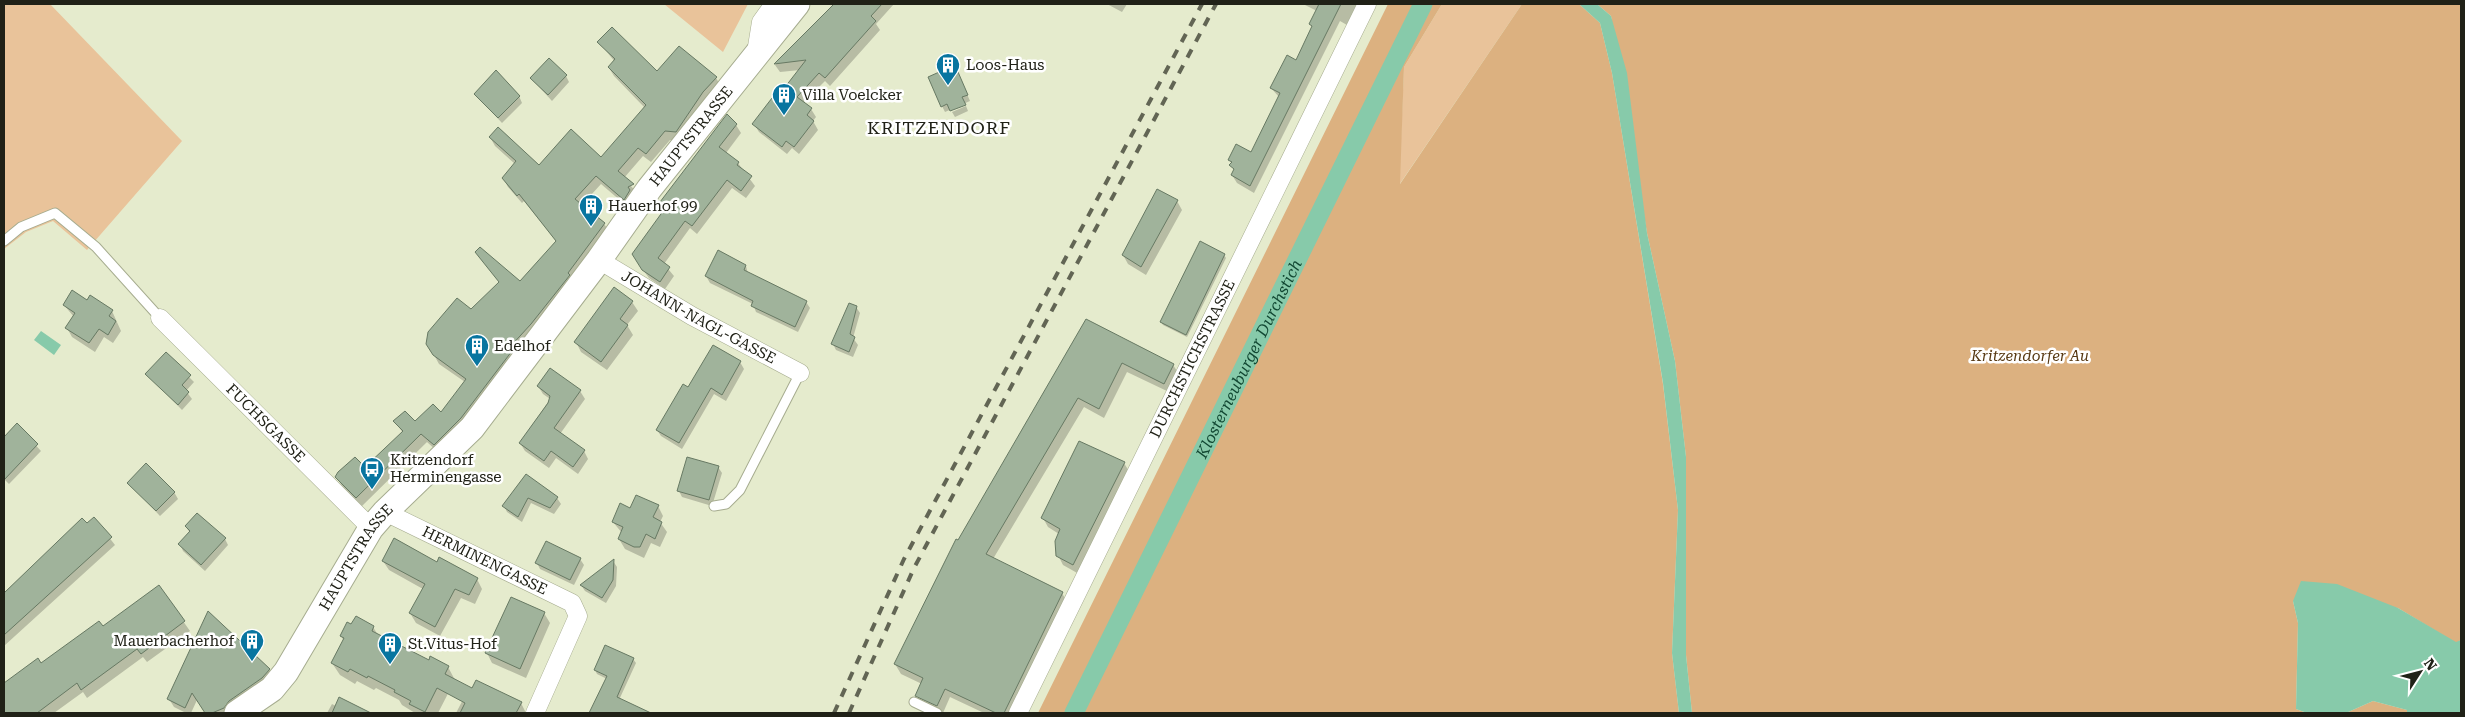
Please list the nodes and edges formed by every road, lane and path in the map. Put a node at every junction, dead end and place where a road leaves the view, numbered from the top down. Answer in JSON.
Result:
{"nodes":[{"id":1,"x":774,"y":4,"type":"edge"},
{"id":2,"x":797,"y":4,"type":"edge"},
{"id":3,"x":1367,"y":4,"type":"edge"},
{"id":4,"x":756,"y":53,"type":"junction"},
{"id":5,"x":4,"y":241,"type":"edge"},
{"id":6,"x":599,"y":260,"type":"junction"},
{"id":7,"x":160,"y":318,"type":"joint"},
{"id":8,"x":800,"y":373,"type":"joint"},
{"id":9,"x":714,"y":506,"type":"dead end"},
{"id":10,"x":378,"y":520,"type":"junction"},
{"id":11,"x":914,"y":702,"type":"dead end"},
{"id":12,"x":237,"y":713,"type":"edge"},
{"id":13,"x":535,"y":713,"type":"edge"},
{"id":14,"x":938,"y":713,"type":"edge"},
{"id":15,"x":1018,"y":713,"type":"edge"}],
"edges":[{"from":1,"to":4,"type":"street"},
{"from":2,"to":4,"type":"main road","name":"HAUPTSTRASSE"},
{"from":3,"to":15,"type":"street","name":"DURCHSTICHSTRASSE"},
{"from":4,"to":6,"type":"main road","name":"HAUPTSTRASSE"},
{"from":5,"to":7,"type":"lane"},
{"from":6,"to":8,"type":"street","name":"JOHANN-NAGL-GASSE"},
{"from":6,"to":10,"type":"main road","name":"HAUPTSTRASSE"},
{"from":7,"to":10,"type":"street","name":"FUCHSGASSE"},
{"from":8,"to":9,"type":"lane"},
{"from":10,"to":12,"type":"main road","name":"HAUPTSTRASSE"},
{"from":10,"to":13,"type":"street","name":"HERMINENGASSE"},
{"from":11,"to":14,"type":"lane"}]}
